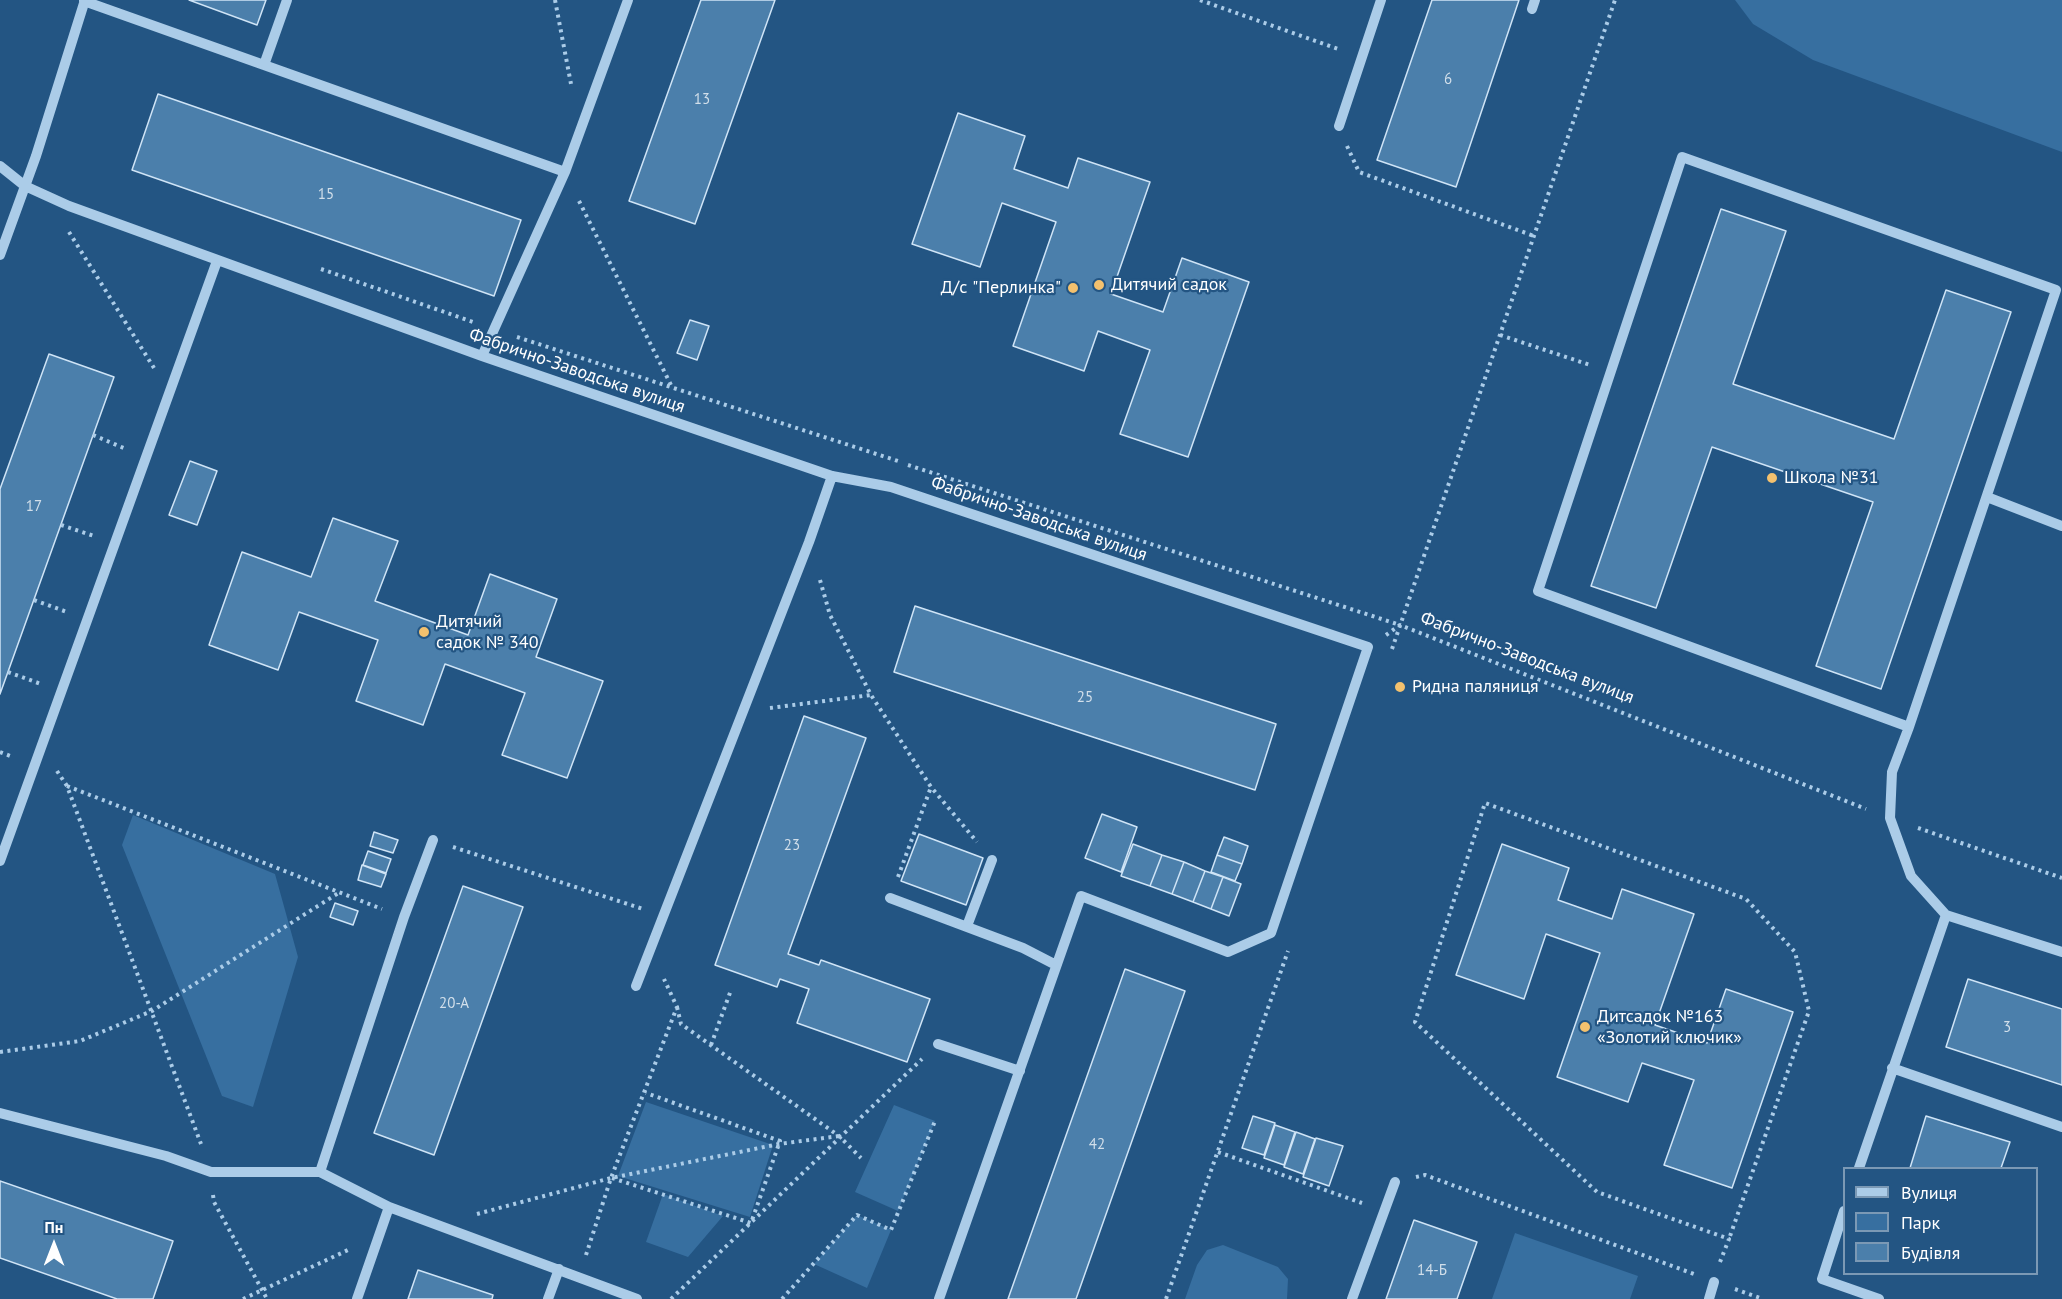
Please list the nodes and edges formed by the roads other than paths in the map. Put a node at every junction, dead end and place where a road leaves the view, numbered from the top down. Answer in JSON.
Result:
{"nodes":[{"id":1,"x":287,"y":0,"type":"edge"},
{"id":2,"x":628,"y":0,"type":"edge"},
{"id":3,"x":1381,"y":0,"type":"edge"},
{"id":4,"x":84,"y":1,"type":"edge"},
{"id":5,"x":264,"y":65,"type":"junction"},
{"id":6,"x":1339,"y":126,"type":"road end"},
{"id":7,"x":0,"y":166,"type":"edge"},
{"id":8,"x":565,"y":172,"type":"junction"},
{"id":9,"x":25,"y":186,"type":"junction"},
{"id":10,"x":0,"y":255,"type":"edge"},
{"id":11,"x":217,"y":261,"type":"junction"},
{"id":12,"x":2059,"y":291,"type":"edge"},
{"id":13,"x":482,"y":356,"type":"junction"},
{"id":14,"x":832,"y":476,"type":"junction"},
{"id":15,"x":1987,"y":497,"type":"junction"},
{"id":16,"x":2062,"y":526,"type":"edge"},
{"id":17,"x":1909,"y":727,"type":"junction"},
{"id":18,"x":433,"y":840,"type":"road end"},
{"id":19,"x":992,"y":860,"type":"road end"},
{"id":20,"x":0,"y":861,"type":"edge"},
{"id":21,"x":890,"y":898,"type":"road end"},
{"id":22,"x":1946,"y":915,"type":"junction"},
{"id":23,"x":967,"y":926,"type":"junction"},
{"id":24,"x":2062,"y":952,"type":"edge"},
{"id":25,"x":1056,"y":965,"type":"junction"},
{"id":26,"x":636,"y":986,"type":"dead end"},
{"id":27,"x":938,"y":1044,"type":"road end"},
{"id":28,"x":1892,"y":1068,"type":"junction"},
{"id":29,"x":1020,"y":1071,"type":"junction"},
{"id":30,"x":0,"y":1113,"type":"edge"},
{"id":31,"x":2062,"y":1127,"type":"edge"},
{"id":32,"x":1859,"y":1167,"type":"edge"},
{"id":33,"x":320,"y":1172,"type":"junction"},
{"id":34,"x":1395,"y":1182,"type":"road end"},
{"id":35,"x":389,"y":1207,"type":"junction"},
{"id":36,"x":1843,"y":1217,"type":"edge"},
{"id":37,"x":559,"y":1269,"type":"junction"},
{"id":38,"x":1714,"y":1282,"type":"road end"},
{"id":39,"x":357,"y":1299,"type":"edge"},
{"id":40,"x":548,"y":1299,"type":"edge"},
{"id":41,"x":637,"y":1299,"type":"edge"},
{"id":42,"x":939,"y":1299,"type":"edge"},
{"id":43,"x":1352,"y":1299,"type":"edge"},
{"id":44,"x":1708,"y":1299,"type":"edge"},
{"id":45,"x":1879,"y":1299,"type":"edge"}],
"edges":[{"from":1,"to":5,"type":"street"},
{"from":2,"to":8,"type":"street"},
{"from":3,"to":6,"type":"street"},
{"from":4,"to":5,"type":"street"},
{"from":4,"to":9,"type":"street"},
{"from":5,"to":8,"type":"street"},
{"from":7,"to":9,"type":"street","name":"Фабрично-Заводська вулиця"},
{"from":8,"to":13,"type":"street"},
{"from":9,"to":10,"type":"street"},
{"from":9,"to":11,"type":"street","name":"Фабрично-Заводська вулиця"},
{"from":11,"to":13,"type":"street","name":"Фабрично-Заводська вулиця"},
{"from":11,"to":20,"type":"street"},
{"from":12,"to":15,"type":"street"},
{"from":12,"to":17,"type":"street"},
{"from":13,"to":14,"type":"street","name":"Фабрично-Заводська вулиця"},
{"from":14,"to":25,"type":"street","name":"Фабрично-Заводська вулиця"},
{"from":14,"to":26,"type":"street"},
{"from":15,"to":16,"type":"street"},
{"from":15,"to":17,"type":"street"},
{"from":17,"to":22,"type":"street"},
{"from":18,"to":33,"type":"street"},
{"from":19,"to":23,"type":"street"},
{"from":21,"to":23,"type":"street"},
{"from":22,"to":24,"type":"street"},
{"from":22,"to":28,"type":"street"},
{"from":23,"to":25,"type":"street"},
{"from":25,"to":29,"type":"street"},
{"from":27,"to":29,"type":"street"},
{"from":28,"to":31,"type":"street"},
{"from":28,"to":32,"type":"street"},
{"from":29,"to":42,"type":"street"},
{"from":30,"to":33,"type":"street"},
{"from":33,"to":35,"type":"street"},
{"from":34,"to":43,"type":"street"},
{"from":35,"to":37,"type":"street"},
{"from":35,"to":39,"type":"street"},
{"from":36,"to":45,"type":"street"},
{"from":37,"to":40,"type":"street"},
{"from":37,"to":41,"type":"street"},
{"from":38,"to":44,"type":"street"}]}
